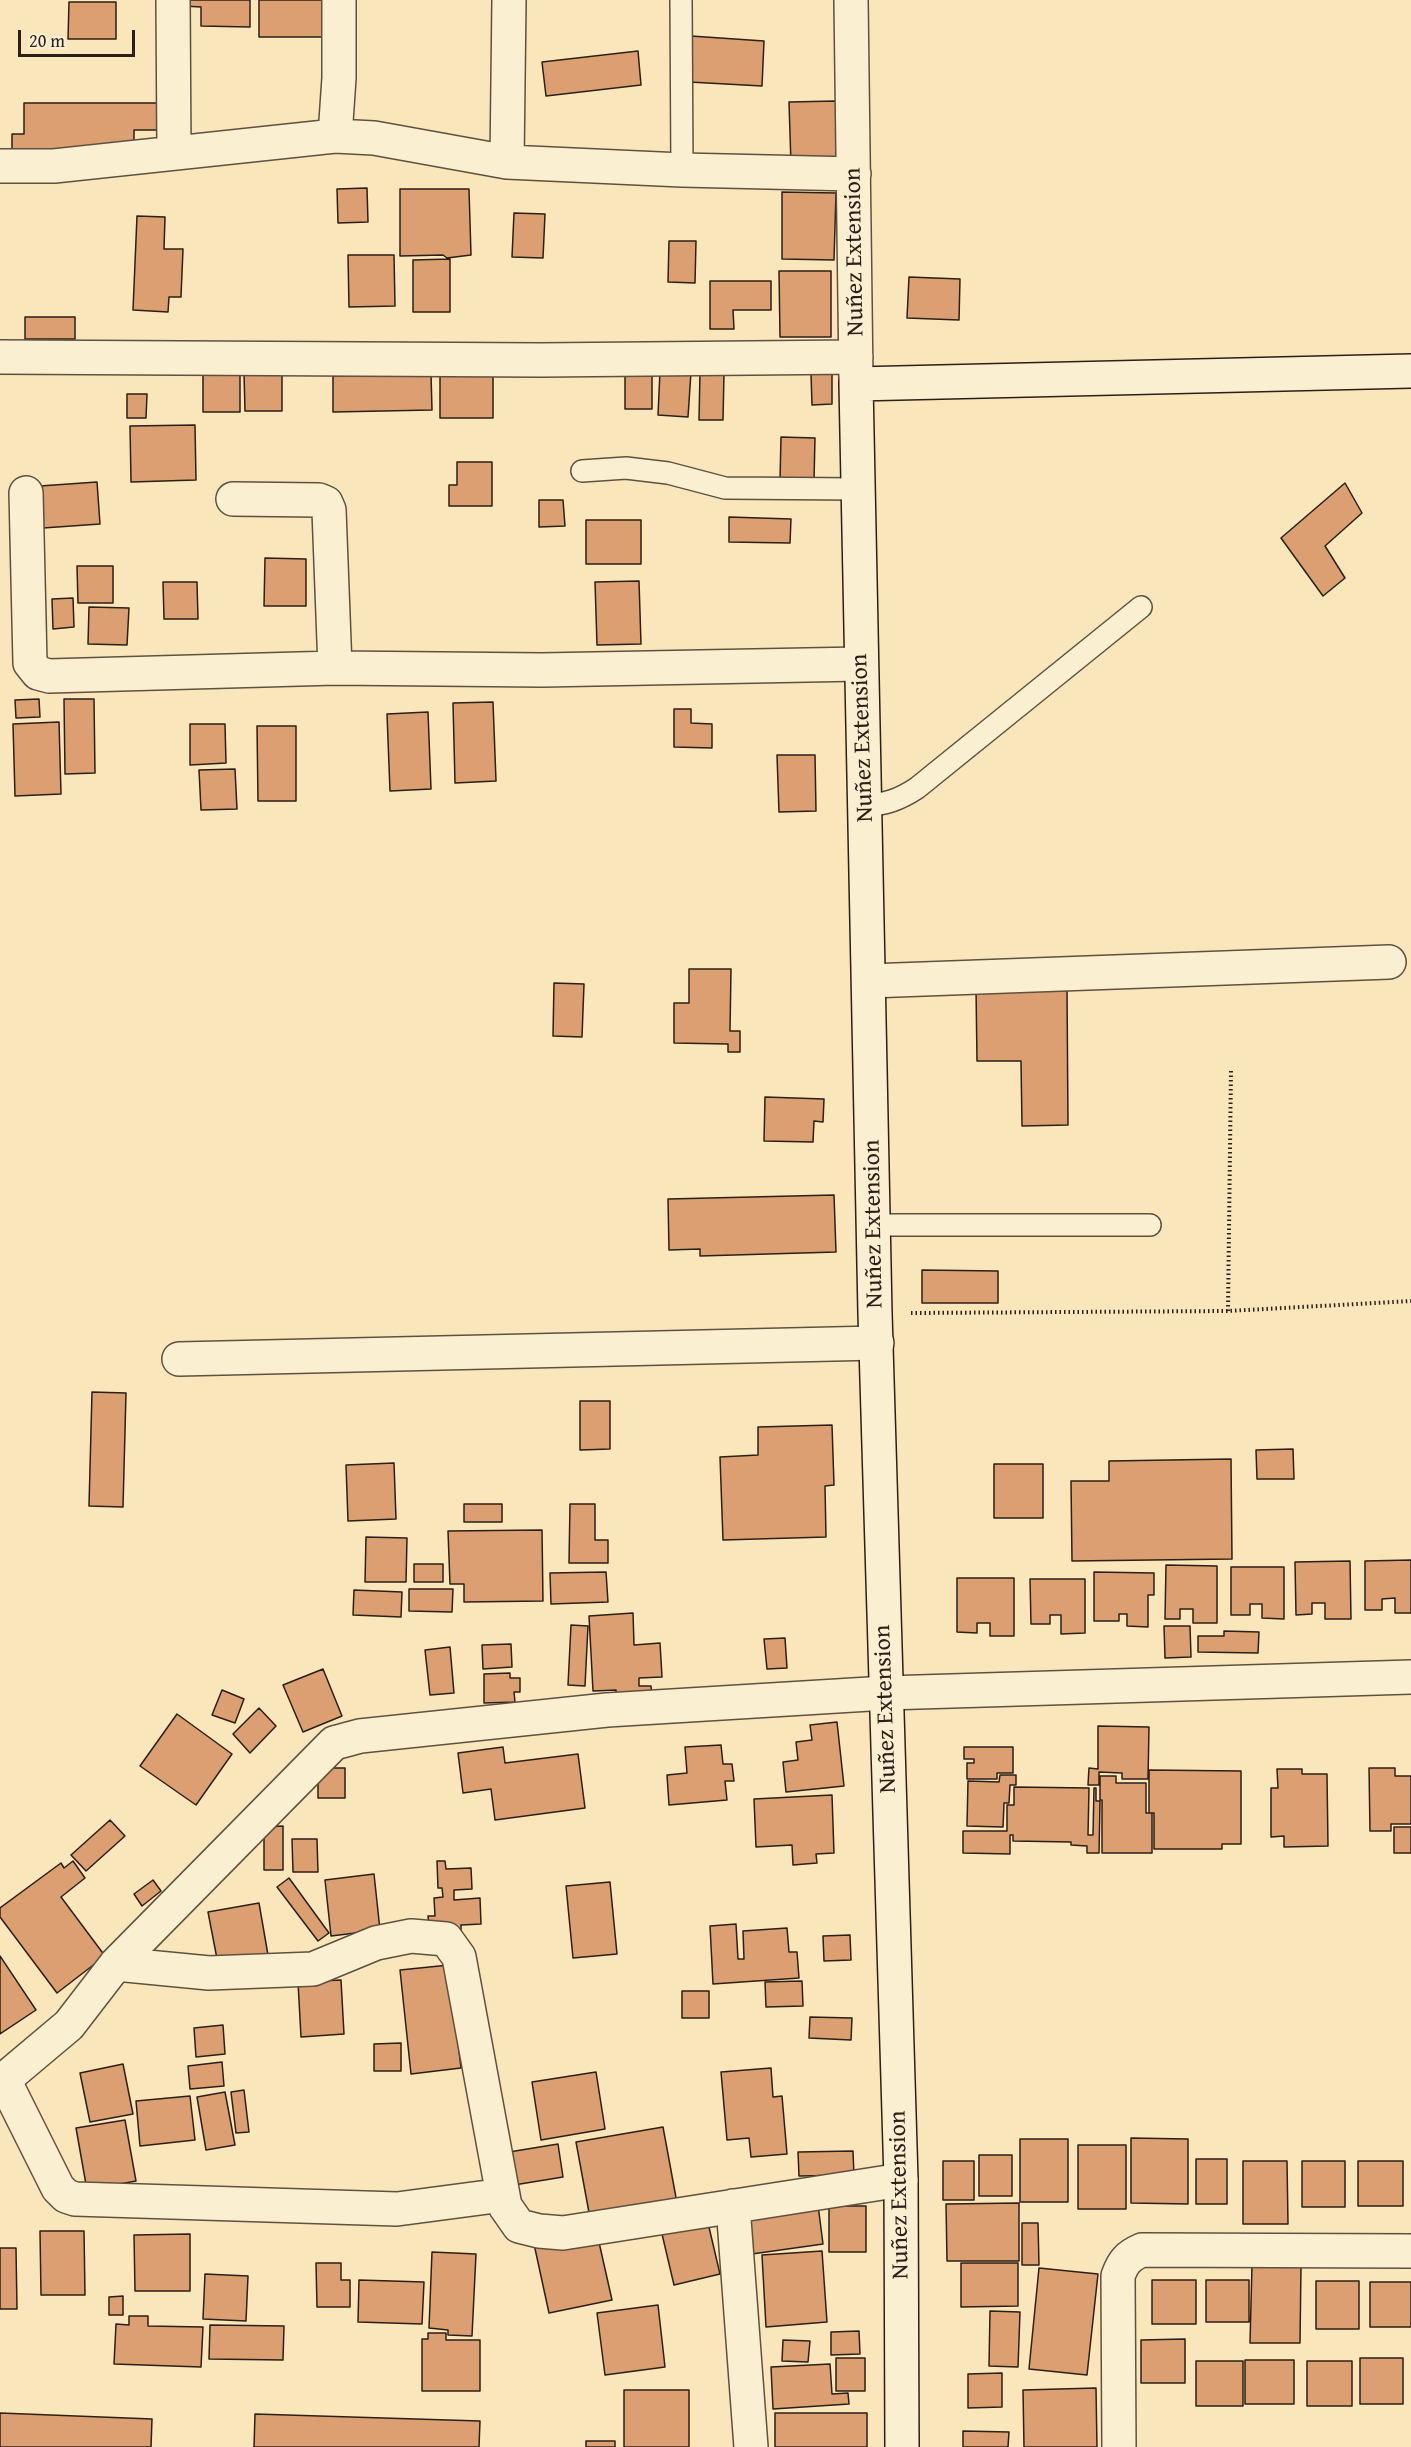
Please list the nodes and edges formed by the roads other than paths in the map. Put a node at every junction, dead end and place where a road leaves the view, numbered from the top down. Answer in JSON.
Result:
{"nodes":[{"id":1,"x":173,"y":0,"type":"edge"},
{"id":2,"x":339,"y":0,"type":"edge"},
{"id":3,"x":509,"y":0,"type":"edge"},
{"id":4,"x":681,"y":0,"type":"edge"},
{"id":5,"x":851,"y":0,"type":"edge"},
{"id":6,"x":335,"y":136,"type":"junction"},
{"id":7,"x":174,"y":152,"type":"junction"},
{"id":8,"x":507,"y":162,"type":"junction"},
{"id":9,"x":0,"y":166,"type":"edge"},
{"id":10,"x":682,"y":170,"type":"junction"},
{"id":11,"x":854,"y":174,"type":"junction"},
{"id":12,"x":0,"y":357,"type":"edge"},
{"id":13,"x":856,"y":370,"type":"junction"},
{"id":14,"x":1411,"y":371,"type":"edge"},
{"id":15,"x":582,"y":471,"type":"dead end"},
{"id":16,"x":857,"y":489,"type":"junction"},
{"id":17,"x":26,"y":493,"type":"dead end"},
{"id":18,"x":233,"y":499,"type":"dead end"},
{"id":19,"x":1141,"y":607,"type":"dead end"},
{"id":20,"x":860,"y":664,"type":"junction"},
{"id":21,"x":335,"y":668,"type":"junction"},
{"id":22,"x":864,"y":806,"type":"junction"},
{"id":23,"x":1389,"y":962,"type":"dead end"},
{"id":24,"x":869,"y":981,"type":"junction"},
{"id":25,"x":874,"y":1225,"type":"junction"},
{"id":26,"x":1150,"y":1225,"type":"dead end"},
{"id":27,"x":876,"y":1328,"type":"junction"},
{"id":28,"x":179,"y":1359,"type":"dead end"},
{"id":29,"x":1411,"y":1677,"type":"edge"},
{"id":30,"x":886,"y":1694,"type":"junction"},
{"id":31,"x":116,"y":1964,"type":"junction"},
{"id":32,"x":2,"y":2082,"type":"edge"},
{"id":33,"x":901,"y":2180,"type":"junction"},
{"id":34,"x":503,"y":2195,"type":"junction"},
{"id":35,"x":733,"y":2206,"type":"junction"},
{"id":36,"x":1411,"y":2251,"type":"edge"},
{"id":37,"x":751,"y":2447,"type":"edge"},
{"id":38,"x":902,"y":2447,"type":"edge"},
{"id":39,"x":1119,"y":2447,"type":"edge"},
{"id":40,"x":1144,"y":2447,"type":"edge"}],
"edges":[{"from":1,"to":7,"type":"street"},
{"from":2,"to":6,"type":"street"},
{"from":3,"to":8,"type":"street"},
{"from":4,"to":10,"type":"lane"},
{"from":5,"to":11,"type":"street","name":"Nuñez Extension"},
{"from":6,"to":7,"type":"street"},
{"from":6,"to":8,"type":"street"},
{"from":7,"to":9,"type":"street"},
{"from":8,"to":10,"type":"street"},
{"from":10,"to":11,"type":"street"},
{"from":11,"to":13,"type":"street","name":"Nuñez Extension"},
{"from":12,"to":13,"type":"street"},
{"from":13,"to":14,"type":"street"},
{"from":13,"to":16,"type":"street","name":"Nuñez Extension"},
{"from":15,"to":16,"type":"lane"},
{"from":16,"to":20,"type":"street","name":"Nuñez Extension"},
{"from":17,"to":21,"type":"street"},
{"from":18,"to":21,"type":"street"},
{"from":19,"to":22,"type":"lane"},
{"from":20,"to":21,"type":"street"},
{"from":20,"to":22,"type":"street","name":"Nuñez Extension"},
{"from":22,"to":24,"type":"street","name":"Nuñez Extension"},
{"from":23,"to":24,"type":"street"},
{"from":24,"to":25,"type":"street","name":"Nuñez Extension"},
{"from":25,"to":26,"type":"lane"},
{"from":25,"to":27,"type":"street","name":"Nuñez Extension"},
{"from":27,"to":28,"type":"street"},
{"from":27,"to":30,"type":"street","name":"Nuñez Extension"},
{"from":29,"to":30,"type":"street"},
{"from":30,"to":31,"type":"street"},
{"from":30,"to":33,"type":"street","name":"Nuñez Extension"},
{"from":31,"to":32,"type":"street"},
{"from":31,"to":34,"type":"street"},
{"from":32,"to":34,"type":"street"},
{"from":33,"to":35,"type":"street"},
{"from":33,"to":38,"type":"street","name":"Nuñez Extension"},
{"from":34,"to":35,"type":"street"},
{"from":35,"to":37,"type":"street"},
{"from":36,"to":39,"type":"street"},
{"from":39,"to":40,"type":"street"}]}
